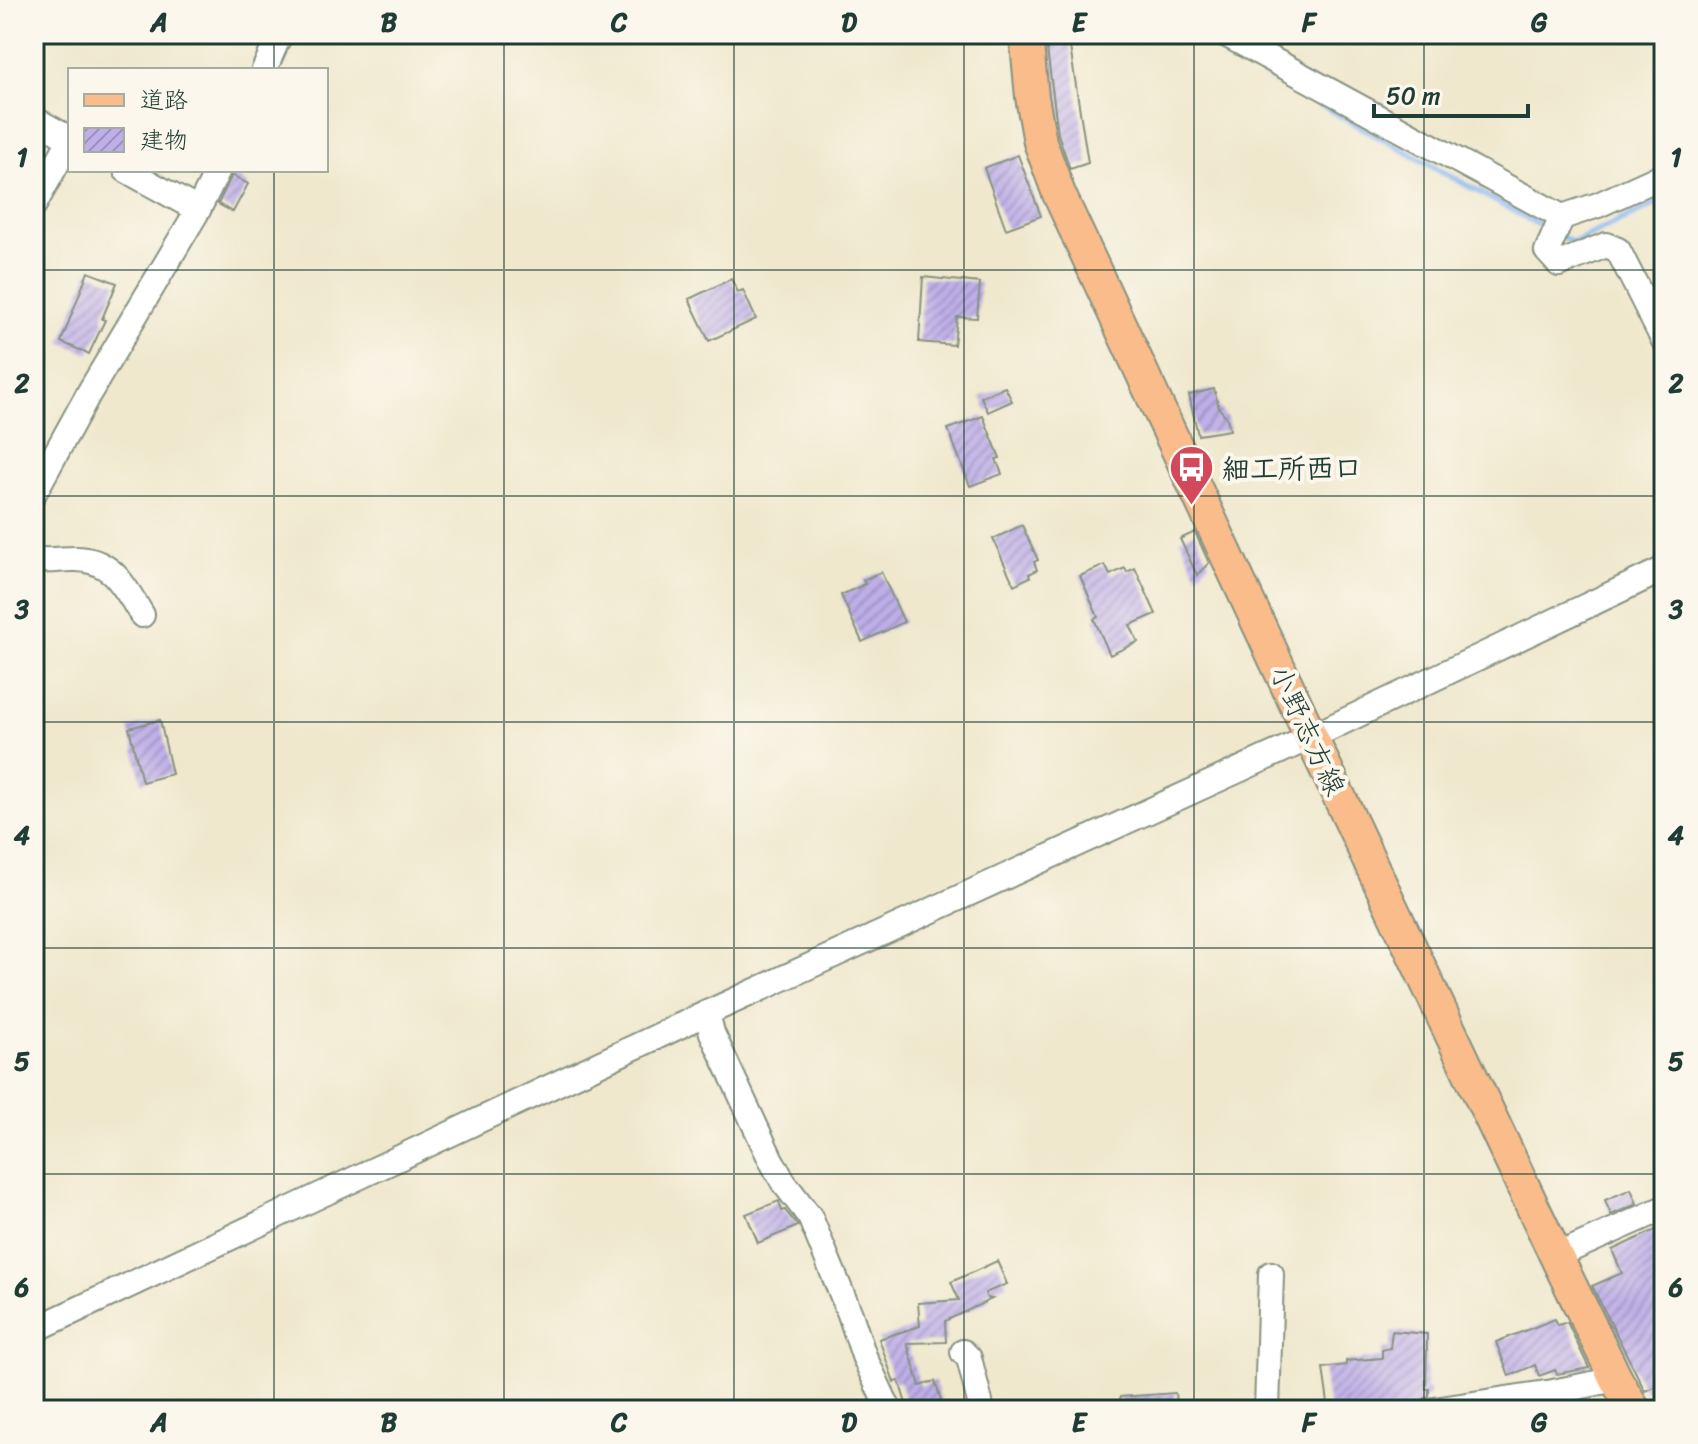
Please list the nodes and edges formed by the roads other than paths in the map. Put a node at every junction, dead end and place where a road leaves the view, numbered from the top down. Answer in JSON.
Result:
{"nodes":[{"id":1,"x":280,"y":34,"type":"edge"},
{"id":2,"x":1026,"y":34,"type":"edge"},
{"id":3,"x":1225,"y":34,"type":"edge"},
{"id":4,"x":265,"y":68,"type":"edge"},
{"id":5,"x":34,"y":119,"type":"edge"},
{"id":6,"x":68,"y":138,"type":"edge"},
{"id":7,"x":68,"y":143,"type":"edge"},
{"id":8,"x":130,"y":172,"type":"edge"},
{"id":9,"x":217,"y":172,"type":"edge"},
{"id":10,"x":1664,"y":175,"type":"edge"},
{"id":11,"x":34,"y":205,"type":"edge"},
{"id":12,"x":198,"y":210,"type":"junction"},
{"id":13,"x":1562,"y":217,"type":"junction"},
{"id":14,"x":1664,"y":341,"type":"edge"},
{"id":15,"x":34,"y":493,"type":"edge"},
{"id":16,"x":34,"y":559,"type":"edge"},
{"id":17,"x":1664,"y":569,"type":"edge"},
{"id":18,"x":142,"y":615,"type":"dead end"},
{"id":19,"x":1311,"y":737,"type":"junction"},
{"id":20,"x":707,"y":1013,"type":"junction"},
{"id":21,"x":1664,"y":1208,"type":"edge"},
{"id":22,"x":1556,"y":1256,"type":"junction"},
{"id":23,"x":1271,"y":1274,"type":"dead end"},
{"id":24,"x":34,"y":1330,"type":"edge"},
{"id":25,"x":963,"y":1352,"type":"dead end"},
{"id":26,"x":1616,"y":1379,"type":"junction"},
{"id":27,"x":889,"y":1410,"type":"edge"},
{"id":28,"x":982,"y":1410,"type":"edge"},
{"id":29,"x":1267,"y":1410,"type":"edge"},
{"id":30,"x":1436,"y":1410,"type":"edge"},
{"id":31,"x":1634,"y":1410,"type":"edge"}],
"edges":[{"from":1,"to":4,"type":"street"},
{"from":2,"to":19,"type":"main road","name":"小野志方線"},
{"from":3,"to":13,"type":"street"},
{"from":5,"to":6,"type":"street"},
{"from":7,"to":11,"type":"street"},
{"from":8,"to":12,"type":"street"},
{"from":9,"to":12,"type":"street"},
{"from":10,"to":13,"type":"street"},
{"from":12,"to":15,"type":"street"},
{"from":13,"to":14,"type":"street"},
{"from":16,"to":18,"type":"street"},
{"from":17,"to":19,"type":"street"},
{"from":19,"to":20,"type":"street"},
{"from":19,"to":22,"type":"main road","name":"小野志方線"},
{"from":20,"to":24,"type":"street"},
{"from":20,"to":27,"type":"street"},
{"from":21,"to":22,"type":"street"},
{"from":22,"to":26,"type":"main road","name":"小野志方線"},
{"from":23,"to":29,"type":"street"},
{"from":25,"to":28,"type":"street"},
{"from":26,"to":30,"type":"street"},
{"from":26,"to":31,"type":"main road","name":"小野志方線"}]}
